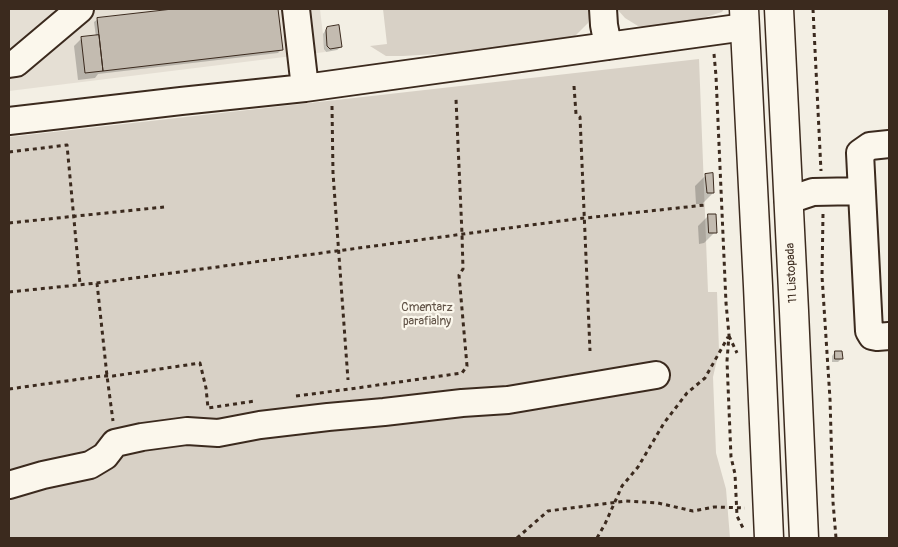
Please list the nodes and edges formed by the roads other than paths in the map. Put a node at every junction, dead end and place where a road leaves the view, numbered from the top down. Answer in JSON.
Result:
{"nodes":[{"id":1,"x":80,"y":9,"type":"edge"},
{"id":2,"x":296,"y":9,"type":"edge"},
{"id":3,"x":603,"y":9,"type":"edge"},
{"id":4,"x":779,"y":17,"type":"edge"},
{"id":5,"x":745,"y":18,"type":"edge"},
{"id":6,"x":608,"y":46,"type":"junction"},
{"id":7,"x":9,"y":64,"type":"edge"},
{"id":8,"x":305,"y":88,"type":"junction"},
{"id":9,"x":9,"y":121,"type":"edge"},
{"id":10,"x":889,"y":144,"type":"edge"},
{"id":11,"x":796,"y":189,"type":"junction"},
{"id":12,"x":862,"y":191,"type":"junction"},
{"id":13,"x":754,"y":200,"type":"junction"},
{"id":14,"x":889,"y":336,"type":"edge"},
{"id":15,"x":656,"y":375,"type":"dead end"},
{"id":16,"x":9,"y":485,"type":"edge"},
{"id":17,"x":757,"y":535,"type":"edge"},
{"id":18,"x":804,"y":538,"type":"edge"}],
"edges":[{"from":1,"to":7,"type":"lane"},
{"from":2,"to":8,"type":"lane"},
{"from":3,"to":6,"type":"lane"},
{"from":4,"to":5,"type":"main road"},
{"from":4,"to":11,"type":"main road","name":"11 Listopada"},
{"from":5,"to":6,"type":"lane"},
{"from":5,"to":13,"type":"main road"},
{"from":6,"to":8,"type":"lane"},
{"from":8,"to":9,"type":"lane"},
{"from":10,"to":12,"type":"lane"},
{"from":11,"to":12,"type":"lane"},
{"from":11,"to":13,"type":"main road"},
{"from":11,"to":18,"type":"main road","name":"11 Listopada"},
{"from":12,"to":14,"type":"lane"},
{"from":13,"to":17,"type":"main road"},
{"from":15,"to":16,"type":"lane"}]}
